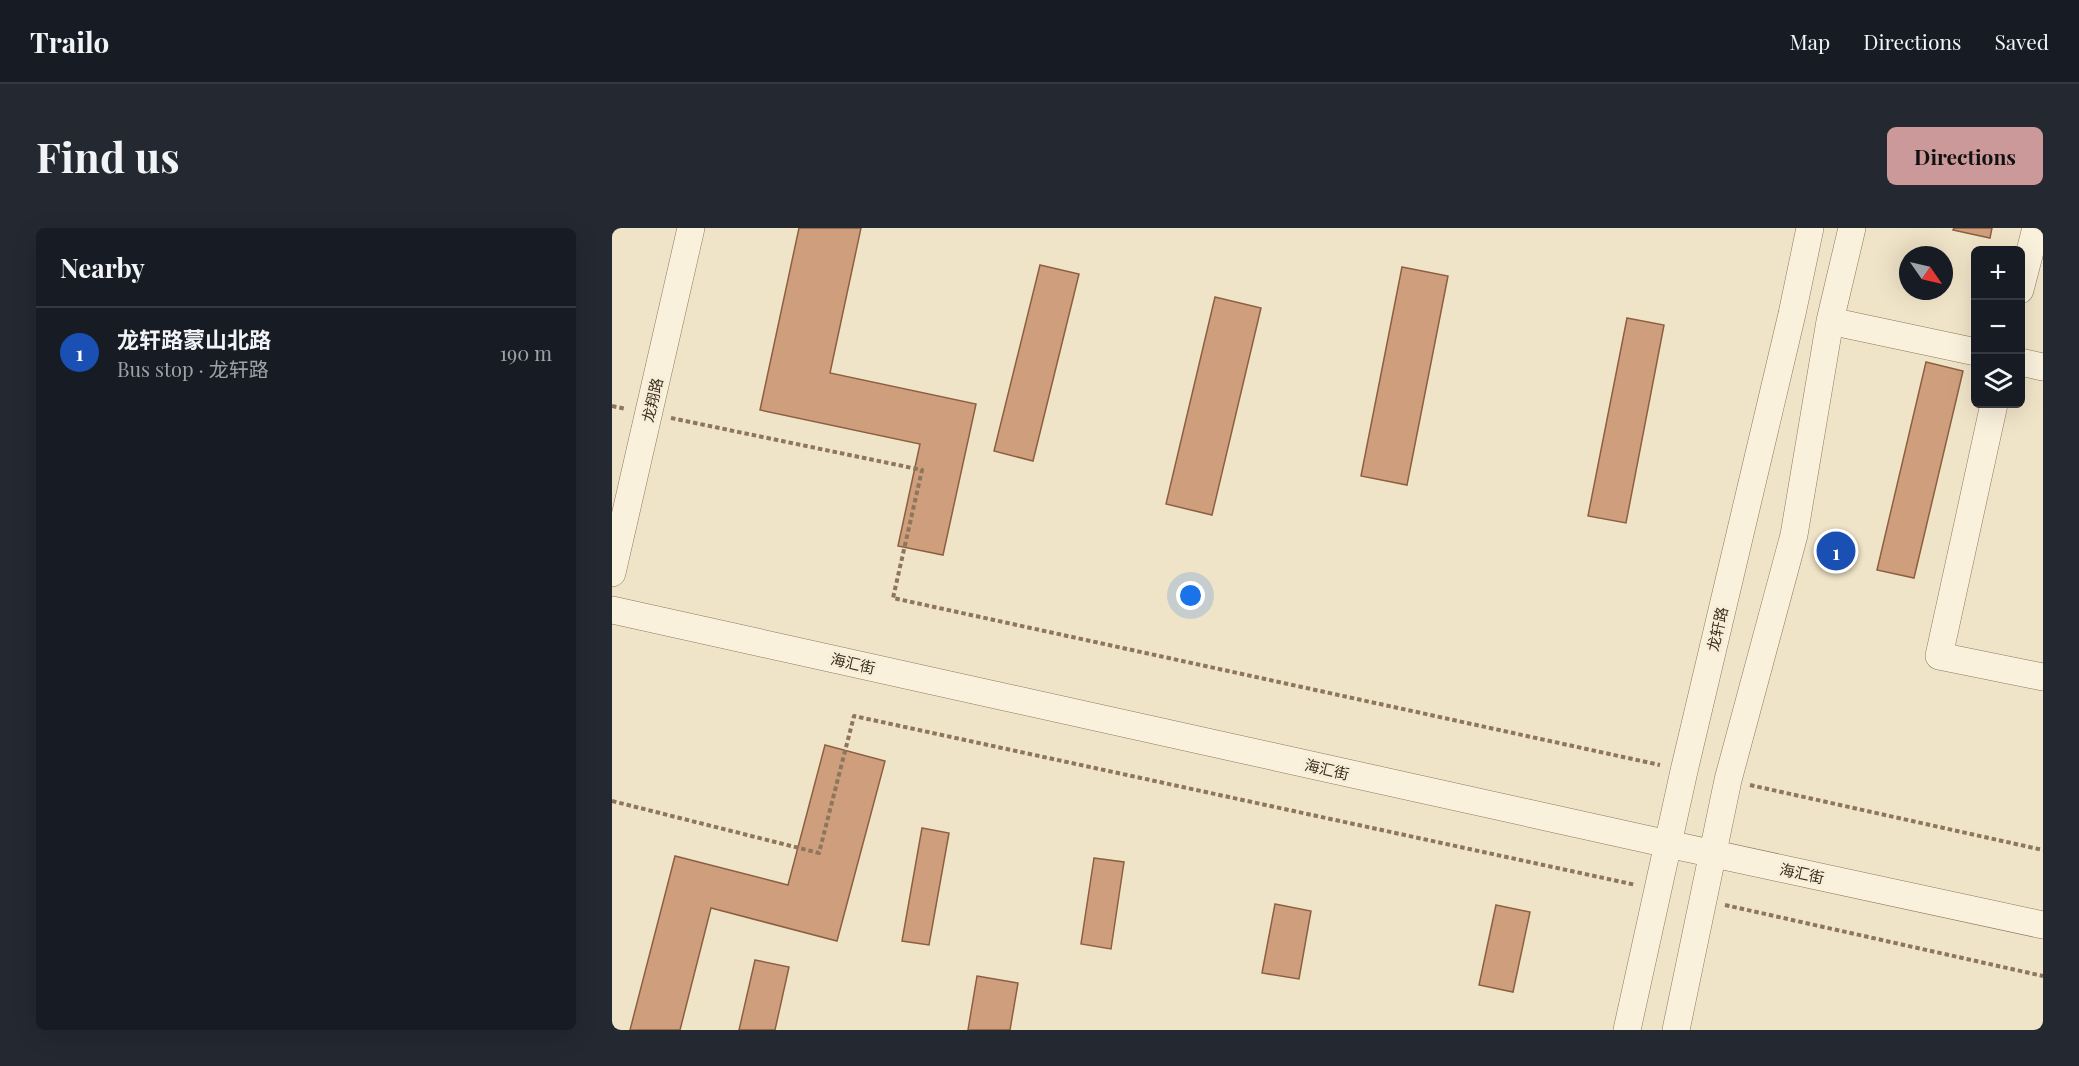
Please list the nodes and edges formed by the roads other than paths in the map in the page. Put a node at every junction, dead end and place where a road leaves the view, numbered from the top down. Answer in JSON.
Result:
{"nodes":[{"id":1,"x":692,"y":228,"type":"edge"},
{"id":2,"x":1810,"y":228,"type":"edge"},
{"id":3,"x":1852,"y":228,"type":"edge"},
{"id":4,"x":2036,"y":228,"type":"edge"},
{"id":5,"x":2025,"y":271,"type":"edge"},
{"id":6,"x":1830,"y":321,"type":"junction"},
{"id":7,"x":1971,"y":351,"type":"edge"},
{"id":8,"x":2025,"y":363,"type":"edge"},
{"id":9,"x":2043,"y":367,"type":"edge"},
{"id":10,"x":1993,"y":408,"type":"edge"},
{"id":11,"x":612,"y":573,"type":"edge"},
{"id":12,"x":612,"y":610,"type":"edge"},
{"id":13,"x":2043,"y":677,"type":"edge"},
{"id":14,"x":1668,"y":844,"type":"junction"},
{"id":15,"x":1712,"y":854,"type":"junction"},
{"id":16,"x":2043,"y":925,"type":"edge"},
{"id":17,"x":1627,"y":1030,"type":"edge"},
{"id":18,"x":1676,"y":1030,"type":"edge"}],
"edges":[{"from":1,"to":11,"type":"street","name":"龙翔路"},
{"from":2,"to":14,"type":"street","name":"龙轩路"},
{"from":3,"to":6,"type":"street"},
{"from":4,"to":5,"type":"street"},
{"from":6,"to":7,"type":"street"},
{"from":6,"to":15,"type":"street"},
{"from":8,"to":9,"type":"street"},
{"from":10,"to":13,"type":"street"},
{"from":12,"to":14,"type":"street","name":"海汇街"},
{"from":14,"to":15,"type":"street","name":"海汇街"},
{"from":14,"to":17,"type":"street","name":"龙轩路"},
{"from":15,"to":16,"type":"street","name":"海汇街"},
{"from":15,"to":18,"type":"street"}]}
